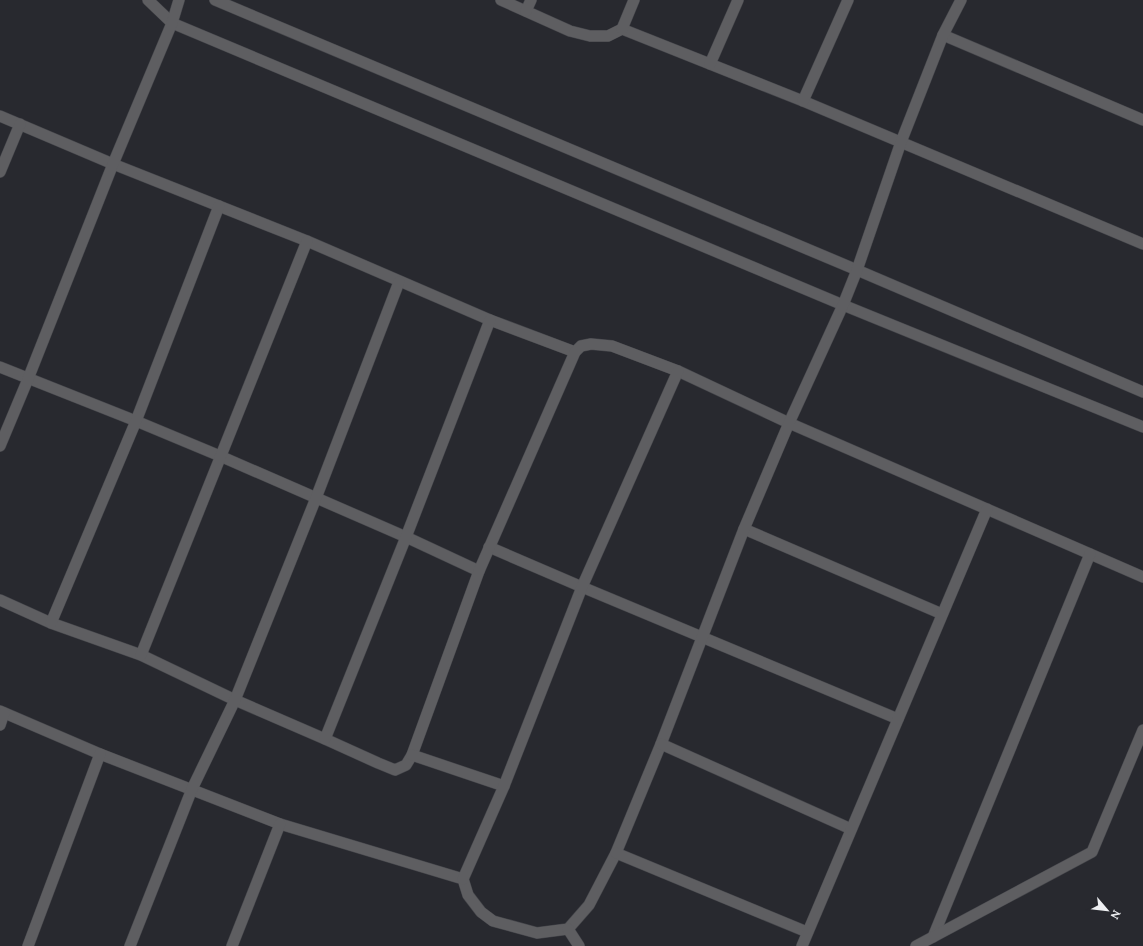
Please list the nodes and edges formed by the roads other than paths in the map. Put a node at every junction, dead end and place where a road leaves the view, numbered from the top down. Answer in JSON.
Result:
{"nodes":[{"id":1,"x":148,"y":0,"type":"edge"},
{"id":2,"x":179,"y":0,"type":"edge"},
{"id":3,"x":215,"y":0,"type":"edge"},
{"id":4,"x":501,"y":0,"type":"edge"},
{"id":5,"x":531,"y":0,"type":"edge"},
{"id":6,"x":634,"y":0,"type":"edge"},
{"id":7,"x":738,"y":0,"type":"edge"},
{"id":8,"x":848,"y":0,"type":"edge"},
{"id":9,"x":961,"y":0,"type":"edge"},
{"id":10,"x":526,"y":12,"type":"junction"},
{"id":11,"x":172,"y":22,"type":"junction"},
{"id":12,"x":622,"y":29,"type":"junction"},
{"id":13,"x":943,"y":35,"type":"junction"},
{"id":14,"x":710,"y":64,"type":"junction"},
{"id":15,"x":803,"y":101,"type":"junction"},
{"id":16,"x":0,"y":116,"type":"edge"},
{"id":17,"x":1143,"y":120,"type":"edge"},
{"id":18,"x":20,"y":124,"type":"junction"},
{"id":19,"x":901,"y":142,"type":"junction"},
{"id":20,"x":113,"y":164,"type":"junction"},
{"id":21,"x":0,"y":172,"type":"edge"},
{"id":22,"x":218,"y":206,"type":"junction"},
{"id":23,"x":307,"y":241,"type":"junction"},
{"id":24,"x":1143,"y":244,"type":"edge"},
{"id":25,"x":857,"y":270,"type":"junction"},
{"id":26,"x":399,"y":282,"type":"junction"},
{"id":27,"x":843,"y":305,"type":"junction"},
{"id":28,"x":490,"y":320,"type":"junction"},
{"id":29,"x":575,"y":352,"type":"junction"},
{"id":30,"x":0,"y":367,"type":"edge"},
{"id":31,"x":678,"y":371,"type":"junction"},
{"id":32,"x":28,"y":379,"type":"junction"},
{"id":33,"x":1143,"y":392,"type":"edge"},
{"id":34,"x":136,"y":421,"type":"junction"},
{"id":35,"x":789,"y":423,"type":"junction"},
{"id":36,"x":1143,"y":428,"type":"edge"},
{"id":37,"x":0,"y":446,"type":"edge"},
{"id":38,"x":220,"y":456,"type":"junction"},
{"id":39,"x":316,"y":498,"type":"junction"},
{"id":40,"x":987,"y":509,"type":"junction"},
{"id":41,"x":744,"y":529,"type":"junction"},
{"id":42,"x":406,"y":537,"type":"junction"},
{"id":43,"x":489,"y":547,"type":"junction"},
{"id":44,"x":1090,"y":554,"type":"junction"},
{"id":45,"x":479,"y":571,"type":"junction"},
{"id":46,"x":1143,"y":577,"type":"edge"},
{"id":47,"x":582,"y":587,"type":"junction"},
{"id":48,"x":0,"y":600,"type":"edge"},
{"id":49,"x":942,"y":614,"type":"junction"},
{"id":50,"x":51,"y":622,"type":"junction"},
{"id":51,"x":702,"y":637,"type":"junction"},
{"id":52,"x":141,"y":655,"type":"junction"},
{"id":53,"x":235,"y":700,"type":"junction"},
{"id":54,"x":2,"y":712,"type":"edge"},
{"id":55,"x":898,"y":719,"type":"junction"},
{"id":56,"x":0,"y":725,"type":"edge"},
{"id":57,"x":1143,"y":730,"type":"edge"},
{"id":58,"x":325,"y":739,"type":"junction"},
{"id":59,"x":661,"y":744,"type":"junction"},
{"id":60,"x":100,"y":754,"type":"junction"},
{"id":61,"x":412,"y":755,"type":"junction"},
{"id":62,"x":504,"y":786,"type":"junction"},
{"id":63,"x":192,"y":789,"type":"junction"},
{"id":64,"x":280,"y":824,"type":"junction"},
{"id":65,"x":851,"y":829,"type":"junction"},
{"id":66,"x":616,"y":853,"type":"junction"},
{"id":67,"x":463,"y":880,"type":"junction"},
{"id":68,"x":568,"y":929,"type":"junction"},
{"id":69,"x":807,"y":932,"type":"junction"},
{"id":70,"x":933,"y":937,"type":"junction"},
{"id":71,"x":28,"y":946,"type":"edge"},
{"id":72,"x":130,"y":946,"type":"edge"},
{"id":73,"x":232,"y":946,"type":"edge"},
{"id":74,"x":579,"y":946,"type":"edge"},
{"id":75,"x":802,"y":946,"type":"edge"},
{"id":76,"x":916,"y":946,"type":"edge"}],
"edges":[{"from":1,"to":11,"type":"street"},
{"from":2,"to":11,"type":"street"},
{"from":3,"to":25,"type":"street"},
{"from":4,"to":10,"type":"street"},
{"from":5,"to":10,"type":"street"},
{"from":6,"to":12,"type":"street"},
{"from":7,"to":14,"type":"street"},
{"from":8,"to":15,"type":"street"},
{"from":9,"to":13,"type":"street"},
{"from":10,"to":12,"type":"street"},
{"from":11,"to":20,"type":"street"},
{"from":11,"to":27,"type":"street"},
{"from":12,"to":14,"type":"street"},
{"from":13,"to":17,"type":"street"},
{"from":13,"to":19,"type":"street"},
{"from":14,"to":15,"type":"street"},
{"from":15,"to":19,"type":"street"},
{"from":16,"to":18,"type":"street"},
{"from":18,"to":20,"type":"street"},
{"from":18,"to":21,"type":"street"},
{"from":19,"to":24,"type":"street"},
{"from":19,"to":25,"type":"street"},
{"from":20,"to":22,"type":"street"},
{"from":20,"to":32,"type":"street"},
{"from":22,"to":23,"type":"street"},
{"from":22,"to":34,"type":"street"},
{"from":23,"to":26,"type":"street"},
{"from":23,"to":38,"type":"street"},
{"from":25,"to":27,"type":"street"},
{"from":25,"to":33,"type":"street"},
{"from":26,"to":28,"type":"street"},
{"from":26,"to":39,"type":"street"},
{"from":27,"to":35,"type":"street"},
{"from":27,"to":36,"type":"street"},
{"from":28,"to":29,"type":"street"},
{"from":28,"to":42,"type":"street"},
{"from":29,"to":31,"type":"street"},
{"from":29,"to":43,"type":"street"},
{"from":30,"to":32,"type":"street"},
{"from":31,"to":35,"type":"street"},
{"from":31,"to":47,"type":"street"},
{"from":32,"to":34,"type":"street"},
{"from":32,"to":37,"type":"street"},
{"from":34,"to":38,"type":"street"},
{"from":34,"to":50,"type":"street"},
{"from":35,"to":40,"type":"street"},
{"from":35,"to":41,"type":"street"},
{"from":38,"to":39,"type":"street"},
{"from":38,"to":52,"type":"street"},
{"from":39,"to":42,"type":"street"},
{"from":39,"to":53,"type":"street"},
{"from":40,"to":44,"type":"street"},
{"from":40,"to":49,"type":"street"},
{"from":41,"to":49,"type":"street"},
{"from":41,"to":51,"type":"street"},
{"from":42,"to":45,"type":"street"},
{"from":42,"to":58,"type":"street"},
{"from":43,"to":45,"type":"street"},
{"from":43,"to":47,"type":"street"},
{"from":44,"to":46,"type":"street"},
{"from":44,"to":70,"type":"street"},
{"from":45,"to":61,"type":"street"},
{"from":47,"to":51,"type":"street"},
{"from":47,"to":62,"type":"street"},
{"from":48,"to":50,"type":"street"},
{"from":49,"to":55,"type":"street"},
{"from":50,"to":52,"type":"street"},
{"from":51,"to":55,"type":"street"},
{"from":51,"to":59,"type":"street"},
{"from":52,"to":53,"type":"street"},
{"from":53,"to":58,"type":"street"},
{"from":53,"to":63,"type":"street"},
{"from":54,"to":56,"type":"street"},
{"from":54,"to":60,"type":"street"},
{"from":55,"to":65,"type":"street"},
{"from":57,"to":70,"type":"street"},
{"from":58,"to":61,"type":"street"},
{"from":59,"to":65,"type":"street"},
{"from":59,"to":66,"type":"street"},
{"from":60,"to":63,"type":"street"},
{"from":60,"to":71,"type":"street"},
{"from":61,"to":62,"type":"street"},
{"from":62,"to":67,"type":"street"},
{"from":63,"to":64,"type":"street"},
{"from":63,"to":72,"type":"street"},
{"from":64,"to":67,"type":"street"},
{"from":64,"to":73,"type":"street"},
{"from":65,"to":69,"type":"street"},
{"from":66,"to":68,"type":"street"},
{"from":66,"to":69,"type":"street"},
{"from":67,"to":68,"type":"street"},
{"from":68,"to":74,"type":"street"},
{"from":69,"to":75,"type":"street"},
{"from":70,"to":76,"type":"street"}]}
